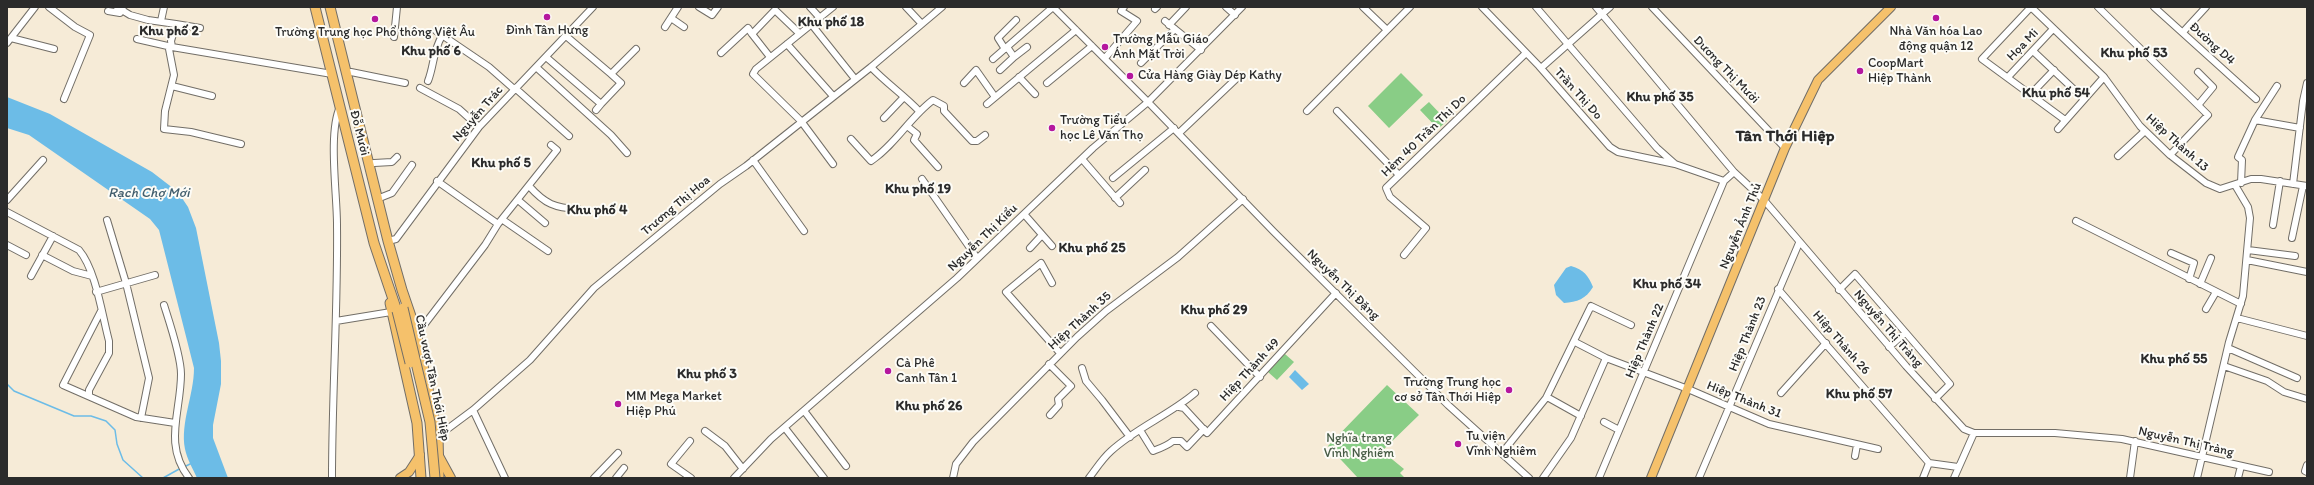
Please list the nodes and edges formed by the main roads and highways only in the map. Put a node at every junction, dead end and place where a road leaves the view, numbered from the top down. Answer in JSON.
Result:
{"nodes":[{"id":1,"x":315,"y":7,"type":"edge"},
{"id":2,"x":321,"y":7,"type":"edge"},
{"id":3,"x":330,"y":7,"type":"edge"},
{"id":4,"x":336,"y":7,"type":"edge"},
{"id":5,"x":1891,"y":7,"type":"edge"},
{"id":6,"x":342,"y":103,"type":"junction"},
{"id":7,"x":388,"y":241,"type":"junction"},
{"id":8,"x":402,"y":290,"type":"junction"},
{"id":9,"x":397,"y":310,"type":"junction"},
{"id":10,"x":420,"y":455,"type":"junction"},
{"id":11,"x":439,"y":456,"type":"junction"},
{"id":12,"x":424,"y":477,"type":"edge"},
{"id":13,"x":438,"y":477,"type":"edge"},
{"id":14,"x":400,"y":478,"type":"edge"},
{"id":15,"x":451,"y":478,"type":"edge"},
{"id":16,"x":1651,"y":478,"type":"edge"}],
"edges":[{"from":1,"to":6,"type":"highway","name":"Đỗ Mười"},
{"from":2,"to":6,"type":"highway","name":"Đỗ Mười"},
{"from":3,"to":7,"type":"highway","name":"Đỗ Mười"},
{"from":4,"to":7,"type":"highway","name":"Đỗ Mười"},
{"from":5,"to":16,"type":"main road","name":"Nguyễn Ảnh Thủ"},
{"from":6,"to":9,"type":"highway","name":"Đỗ Mười"},
{"from":7,"to":8,"type":"highway","name":"Đỗ Mười"},
{"from":8,"to":9,"type":"highway","name":"Đỗ Mười"},
{"from":8,"to":11,"type":"highway","name":"Đỗ Mười"},
{"from":9,"to":10,"type":"highway","name":"Đỗ Mười"},
{"from":9,"to":12,"type":"highway","name":"Cầu vượt Tân Thới Hiệp","bridge":true},
{"from":9,"to":13,"type":"highway","name":"Cầu vượt Tân Thới Hiệp","bridge":true},
{"from":10,"to":12,"type":"highway","name":"Đỗ Mười"},
{"from":10,"to":14,"type":"main road"},
{"from":11,"to":13,"type":"highway","name":"Đỗ Mười"},
{"from":11,"to":15,"type":"main road"},
{"from":12,"to":13,"type":"highway"}]}
